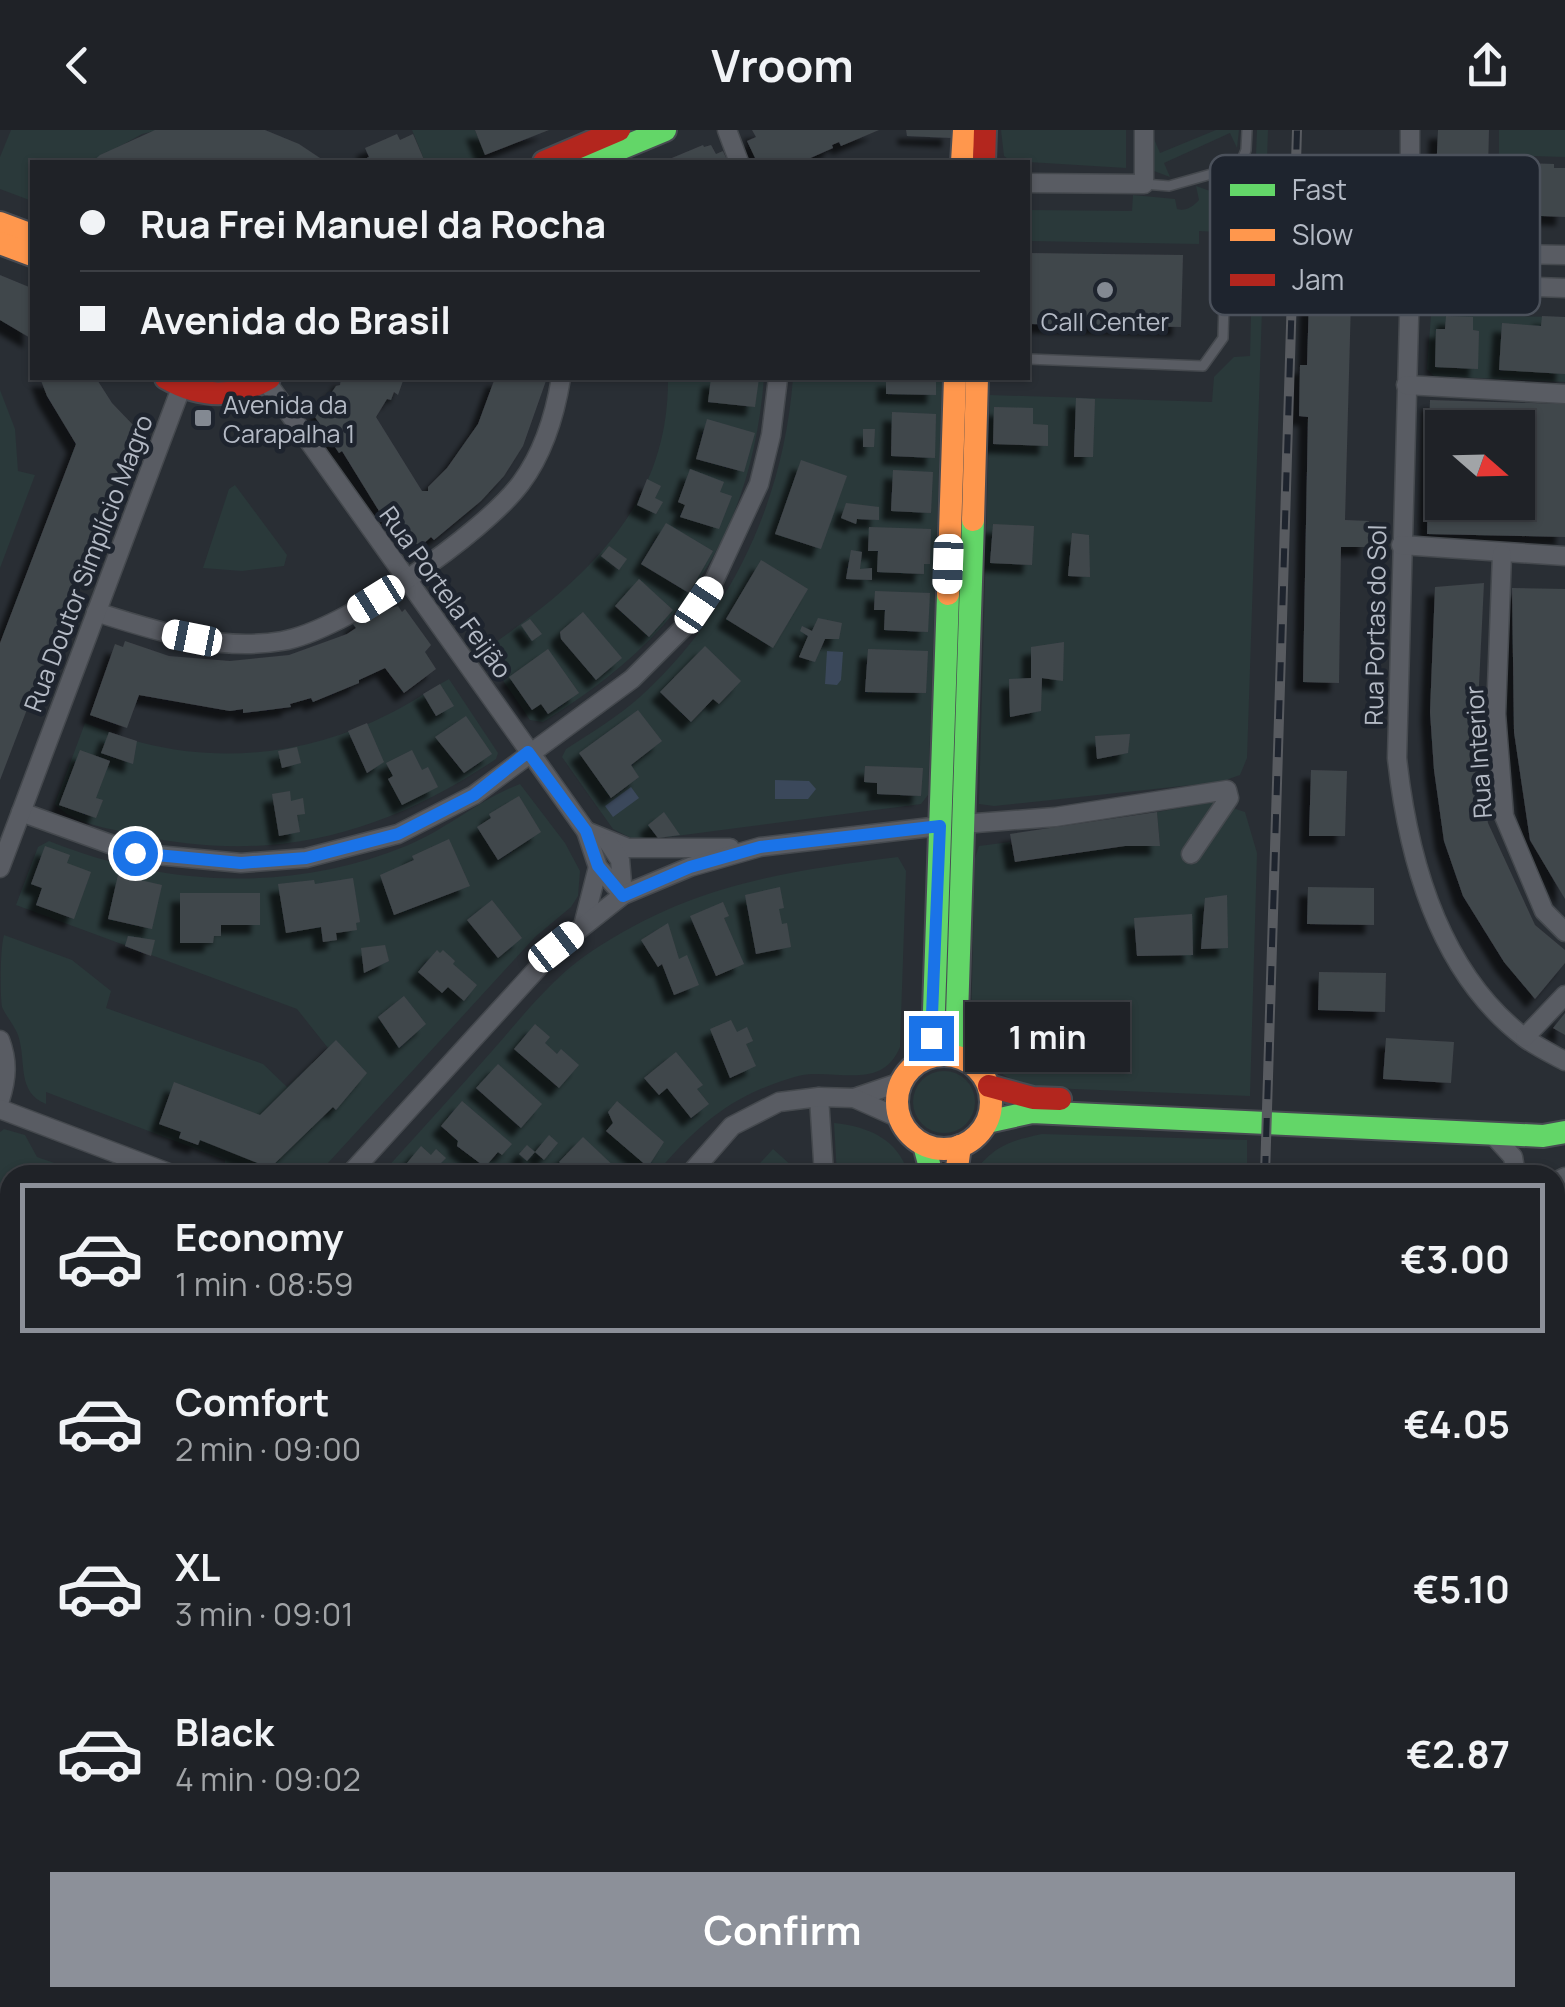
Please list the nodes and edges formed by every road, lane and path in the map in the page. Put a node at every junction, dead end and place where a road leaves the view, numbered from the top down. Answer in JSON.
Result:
{"nodes":[{"id":1,"x":619,"y":130,"type":"edge"},
{"id":2,"x":665,"y":130,"type":"edge"},
{"id":3,"x":727,"y":130,"type":"edge"},
{"id":4,"x":964,"y":130,"type":"edge"},
{"id":5,"x":985,"y":130,"type":"edge"},
{"id":6,"x":1247,"y":130,"type":"edge"},
{"id":7,"x":1410,"y":130,"type":"edge"},
{"id":8,"x":1147,"y":131,"type":"edge"},
{"id":9,"x":1244,"y":155,"type":"edge"},
{"id":10,"x":1410,"y":155,"type":"edge"},
{"id":11,"x":549,"y":160,"type":"edge"},
{"id":12,"x":593,"y":160,"type":"edge"},
{"id":13,"x":738,"y":160,"type":"edge"},
{"id":14,"x":962,"y":160,"type":"edge"},
{"id":15,"x":984,"y":160,"type":"edge"},
{"id":16,"x":1210,"y":174,"type":"edge"},
{"id":17,"x":1030,"y":183,"type":"edge"},
{"id":18,"x":1144,"y":184,"type":"junction"},
{"id":19,"x":0,"y":223,"type":"edge"},
{"id":20,"x":30,"y":234,"type":"edge"},
{"id":21,"x":0,"y":243,"type":"edge"},
{"id":22,"x":30,"y":254,"type":"edge"},
{"id":23,"x":1540,"y":255,"type":"edge"},
{"id":24,"x":1565,"y":255,"type":"edge"},
{"id":25,"x":1540,"y":287,"type":"edge"},
{"id":26,"x":1565,"y":288,"type":"edge"},
{"id":27,"x":1224,"y":315,"type":"edge"},
{"id":28,"x":1409,"y":315,"type":"edge"},
{"id":29,"x":1030,"y":359,"type":"edge"},
{"id":30,"x":266,"y":380,"type":"edge"},
{"id":31,"x":269,"y":380,"type":"edge"},
{"id":32,"x":560,"y":380,"type":"edge"},
{"id":33,"x":778,"y":380,"type":"edge"},
{"id":34,"x":955,"y":380,"type":"edge"},
{"id":35,"x":977,"y":380,"type":"edge"},
{"id":36,"x":173,"y":383,"type":"edge"},
{"id":37,"x":1406,"y":385,"type":"junction"},
{"id":38,"x":1565,"y":394,"type":"edge"},
{"id":39,"x":1401,"y":545,"type":"junction"},
{"id":40,"x":1502,"y":554,"type":"junction"},
{"id":41,"x":1565,"y":556,"type":"edge"},
{"id":42,"x":407,"y":578,"type":"junction"},
{"id":43,"x":96,"y":612,"type":"junction"},
{"id":44,"x":528,"y":752,"type":"junction"},
{"id":45,"x":21,"y":812,"type":"junction"},
{"id":46,"x":951,"y":825,"type":"junction"},
{"id":47,"x":586,"y":831,"type":"junction"},
{"id":48,"x":608,"y":842,"type":"junction"},
{"id":49,"x":760,"y":847,"type":"junction"},
{"id":50,"x":1191,"y":854,"type":"dead end"},
{"id":51,"x":598,"y":866,"type":"junction"},
{"id":52,"x":0,"y":868,"type":"edge"},
{"id":53,"x":623,"y":896,"type":"junction"},
{"id":54,"x":583,"y":926,"type":"junction"},
{"id":55,"x":1565,"y":932,"type":"edge"},
{"id":56,"x":1565,"y":995,"type":"edge"},
{"id":57,"x":1525,"y":1037,"type":"junction"},
{"id":58,"x":0,"y":1040,"type":"edge"},
{"id":59,"x":928,"y":1057,"type":"junction"},
{"id":60,"x":964,"y":1059,"type":"junction"},
{"id":61,"x":1565,"y":1062,"type":"edge"},
{"id":62,"x":901,"y":1082,"type":"junction"},
{"id":63,"x":989,"y":1086,"type":"junction"},
{"id":64,"x":820,"y":1096,"type":"junction"},
{"id":65,"x":854,"y":1098,"type":"junction"},
{"id":66,"x":0,"y":1100,"type":"edge"},
{"id":67,"x":0,"y":1109,"type":"edge"},
{"id":68,"x":899,"y":1118,"type":"junction"},
{"id":69,"x":987,"y":1122,"type":"junction"},
{"id":70,"x":1565,"y":1128,"type":"edge"},
{"id":71,"x":1492,"y":1134,"type":"junction"},
{"id":72,"x":924,"y":1145,"type":"junction"},
{"id":73,"x":960,"y":1146,"type":"junction"},
{"id":74,"x":148,"y":1165,"type":"edge"},
{"id":75,"x":359,"y":1165,"type":"edge"},
{"id":76,"x":698,"y":1165,"type":"edge"},
{"id":77,"x":823,"y":1165,"type":"edge"},
{"id":78,"x":929,"y":1165,"type":"edge"},
{"id":79,"x":957,"y":1165,"type":"edge"},
{"id":80,"x":1515,"y":1165,"type":"edge"}],
"edges":[{"from":1,"to":11,"type":"main road"},
{"from":2,"to":12,"type":"main road"},
{"from":3,"to":13,"type":"street"},
{"from":4,"to":14,"type":"main road"},
{"from":5,"to":15,"type":"main road"},
{"from":6,"to":9,"type":"lane"},
{"from":7,"to":10,"type":"street","name":"Rua Portas do Sol"},
{"from":8,"to":18,"type":"street"},
{"from":16,"to":18,"type":"lane"},
{"from":17,"to":18,"type":"street"},
{"from":19,"to":20,"type":"main road"},
{"from":21,"to":22,"type":"main road"},
{"from":23,"to":24,"type":"street"},
{"from":25,"to":26,"type":"street"},
{"from":27,"to":29,"type":"lane"},
{"from":28,"to":37,"type":"street","name":"Rua Portas do Sol"},
{"from":30,"to":36,"type":"main road"},
{"from":31,"to":42,"type":"street","name":"Rua Portela Feijão"},
{"from":32,"to":42,"type":"street"},
{"from":33,"to":44,"type":"street"},
{"from":34,"to":46,"type":"main road"},
{"from":35,"to":46,"type":"main road"},
{"from":36,"to":43,"type":"street","name":"Rua Doutor Simplício Magro"},
{"from":37,"to":38,"type":"street"},
{"from":37,"to":39,"type":"street","name":"Rua Portas do Sol"},
{"from":39,"to":40,"type":"street"},
{"from":39,"to":57,"type":"street","name":"Rua Portas do Sol"},
{"from":40,"to":41,"type":"street"},
{"from":40,"to":55,"type":"street","name":"Rua Interior"},
{"from":42,"to":43,"type":"street"},
{"from":42,"to":44,"type":"street","name":"Rua Portela Feijão"},
{"from":43,"to":45,"type":"street","name":"Rua Doutor Simplício Magro"},
{"from":44,"to":45,"type":"street"},
{"from":44,"to":47,"type":"street","name":"Rua Portela Feijão"},
{"from":45,"to":52,"type":"street","name":"Rua Doutor Simplício Magro"},
{"from":46,"to":49,"type":"street"},
{"from":46,"to":50,"type":"street"},
{"from":46,"to":59,"type":"main road"},
{"from":46,"to":60,"type":"main road"},
{"from":47,"to":48,"type":"street","name":"Rua Portela Feijão"},
{"from":47,"to":51,"type":"street","name":"Rua Portela Feijão"},
{"from":48,"to":49,"type":"street","name":"Rua Portela Feijão"},
{"from":48,"to":53,"type":"street"},
{"from":49,"to":53,"type":"street"},
{"from":51,"to":53,"type":"street","name":"Rua Portela Feijão"},
{"from":51,"to":54,"type":"street"},
{"from":53,"to":54,"type":"street"},
{"from":54,"to":75,"type":"street"},
{"from":56,"to":57,"type":"street"},
{"from":57,"to":61,"type":"street","name":"Rua Portas do Sol"},
{"from":58,"to":66,"type":"street"},
{"from":59,"to":60,"type":"main road"},
{"from":59,"to":62,"type":"main road"},
{"from":60,"to":63,"type":"main road"},
{"from":62,"to":65,"type":"street"},
{"from":62,"to":68,"type":"main road"},
{"from":63,"to":69,"type":"main road"},
{"from":63,"to":70,"type":"main road"},
{"from":64,"to":65,"type":"street"},
{"from":64,"to":76,"type":"street"},
{"from":64,"to":77,"type":"street"},
{"from":65,"to":68,"type":"street"},
{"from":67,"to":74,"type":"street"},
{"from":68,"to":72,"type":"main road"},
{"from":69,"to":71,"type":"main road"},
{"from":69,"to":73,"type":"main road"},
{"from":70,"to":71,"type":"main road"},
{"from":71,"to":80,"type":"street"},
{"from":72,"to":73,"type":"main road"},
{"from":72,"to":78,"type":"main road"},
{"from":73,"to":79,"type":"main road"}]}
